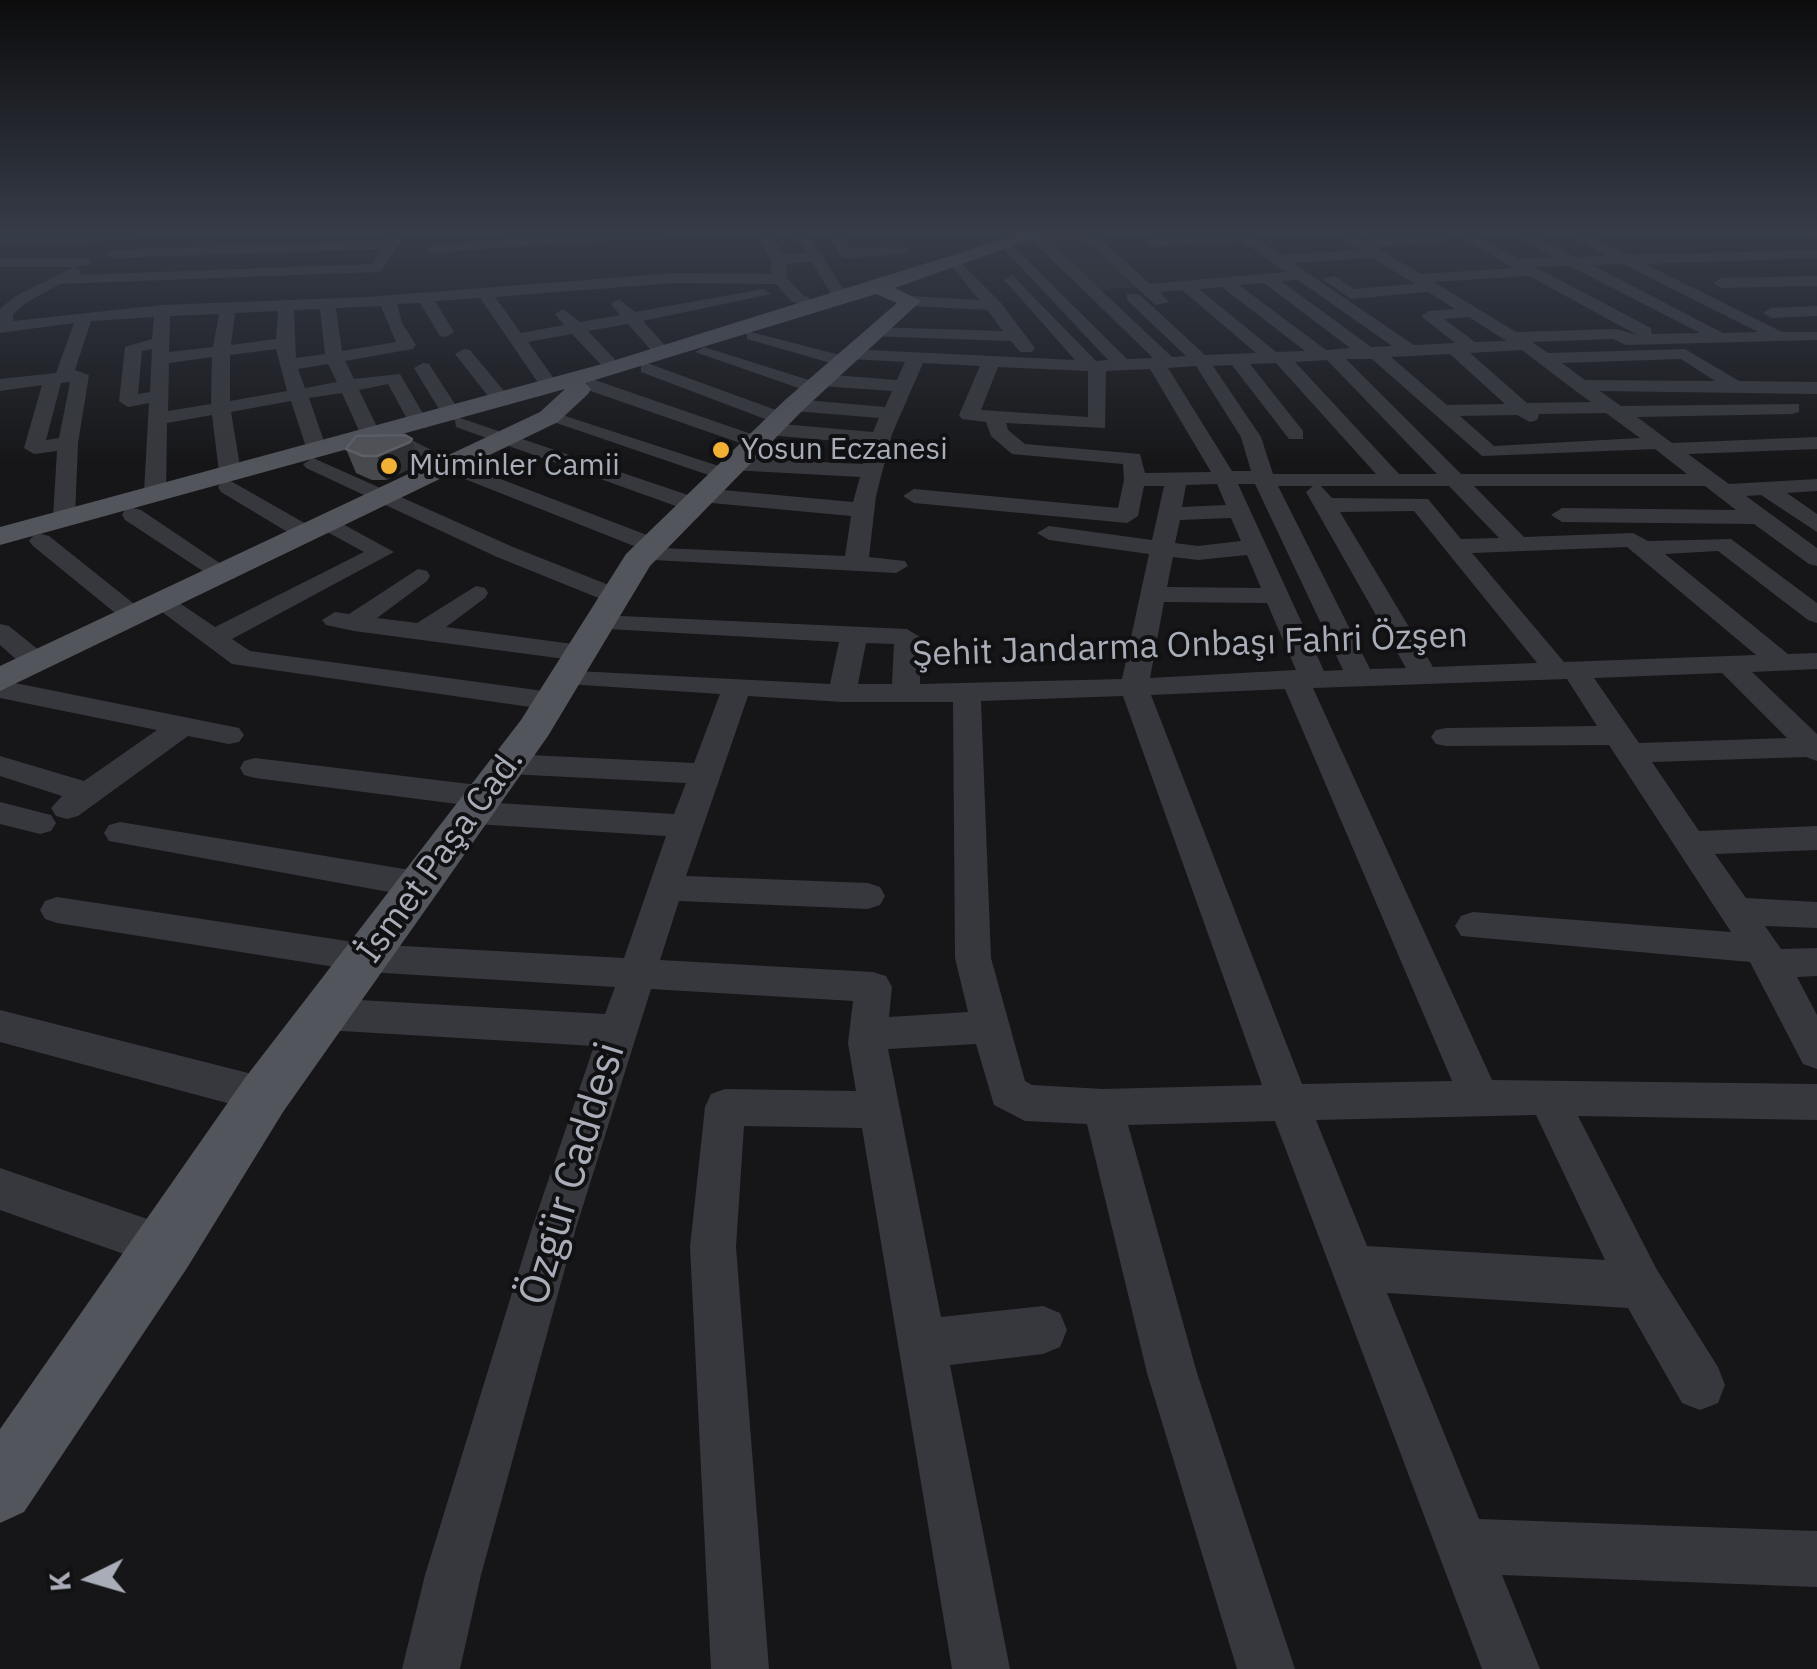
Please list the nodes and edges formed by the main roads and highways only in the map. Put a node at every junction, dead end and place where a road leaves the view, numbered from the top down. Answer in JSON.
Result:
{"nodes":[{"id":1,"x":802,"y":312,"type":"edge"},
{"id":2,"x":825,"y":312,"type":"edge"},
{"id":3,"x":863,"y":342,"type":"edge"},
{"id":4,"x":655,"y":360,"type":"junction"},
{"id":5,"x":567,"y":394,"type":"junction"},
{"id":6,"x":457,"y":419,"type":"junction"},
{"id":7,"x":230,"y":480,"type":"junction"},
{"id":8,"x":0,"y":536,"type":"edge"},
{"id":9,"x":0,"y":552,"type":"edge"},
{"id":10,"x":0,"y":680,"type":"edge"},
{"id":11,"x":0,"y":1488,"type":"edge"}],
"edges":[{"from":1,"to":4,"type":"main road"},
{"from":2,"to":3,"type":"main road"},
{"from":3,"to":11,"type":"main road","name":"İsmet Paşa Cad."},
{"from":4,"to":5,"type":"main road"},
{"from":4,"to":5,"type":"main road"},
{"from":5,"to":6,"type":"main road"},
{"from":5,"to":6,"type":"main road"},
{"from":5,"to":10,"type":"main road"},
{"from":6,"to":7,"type":"main road"},
{"from":7,"to":8,"type":"main road"},
{"from":7,"to":9,"type":"main road"}]}
